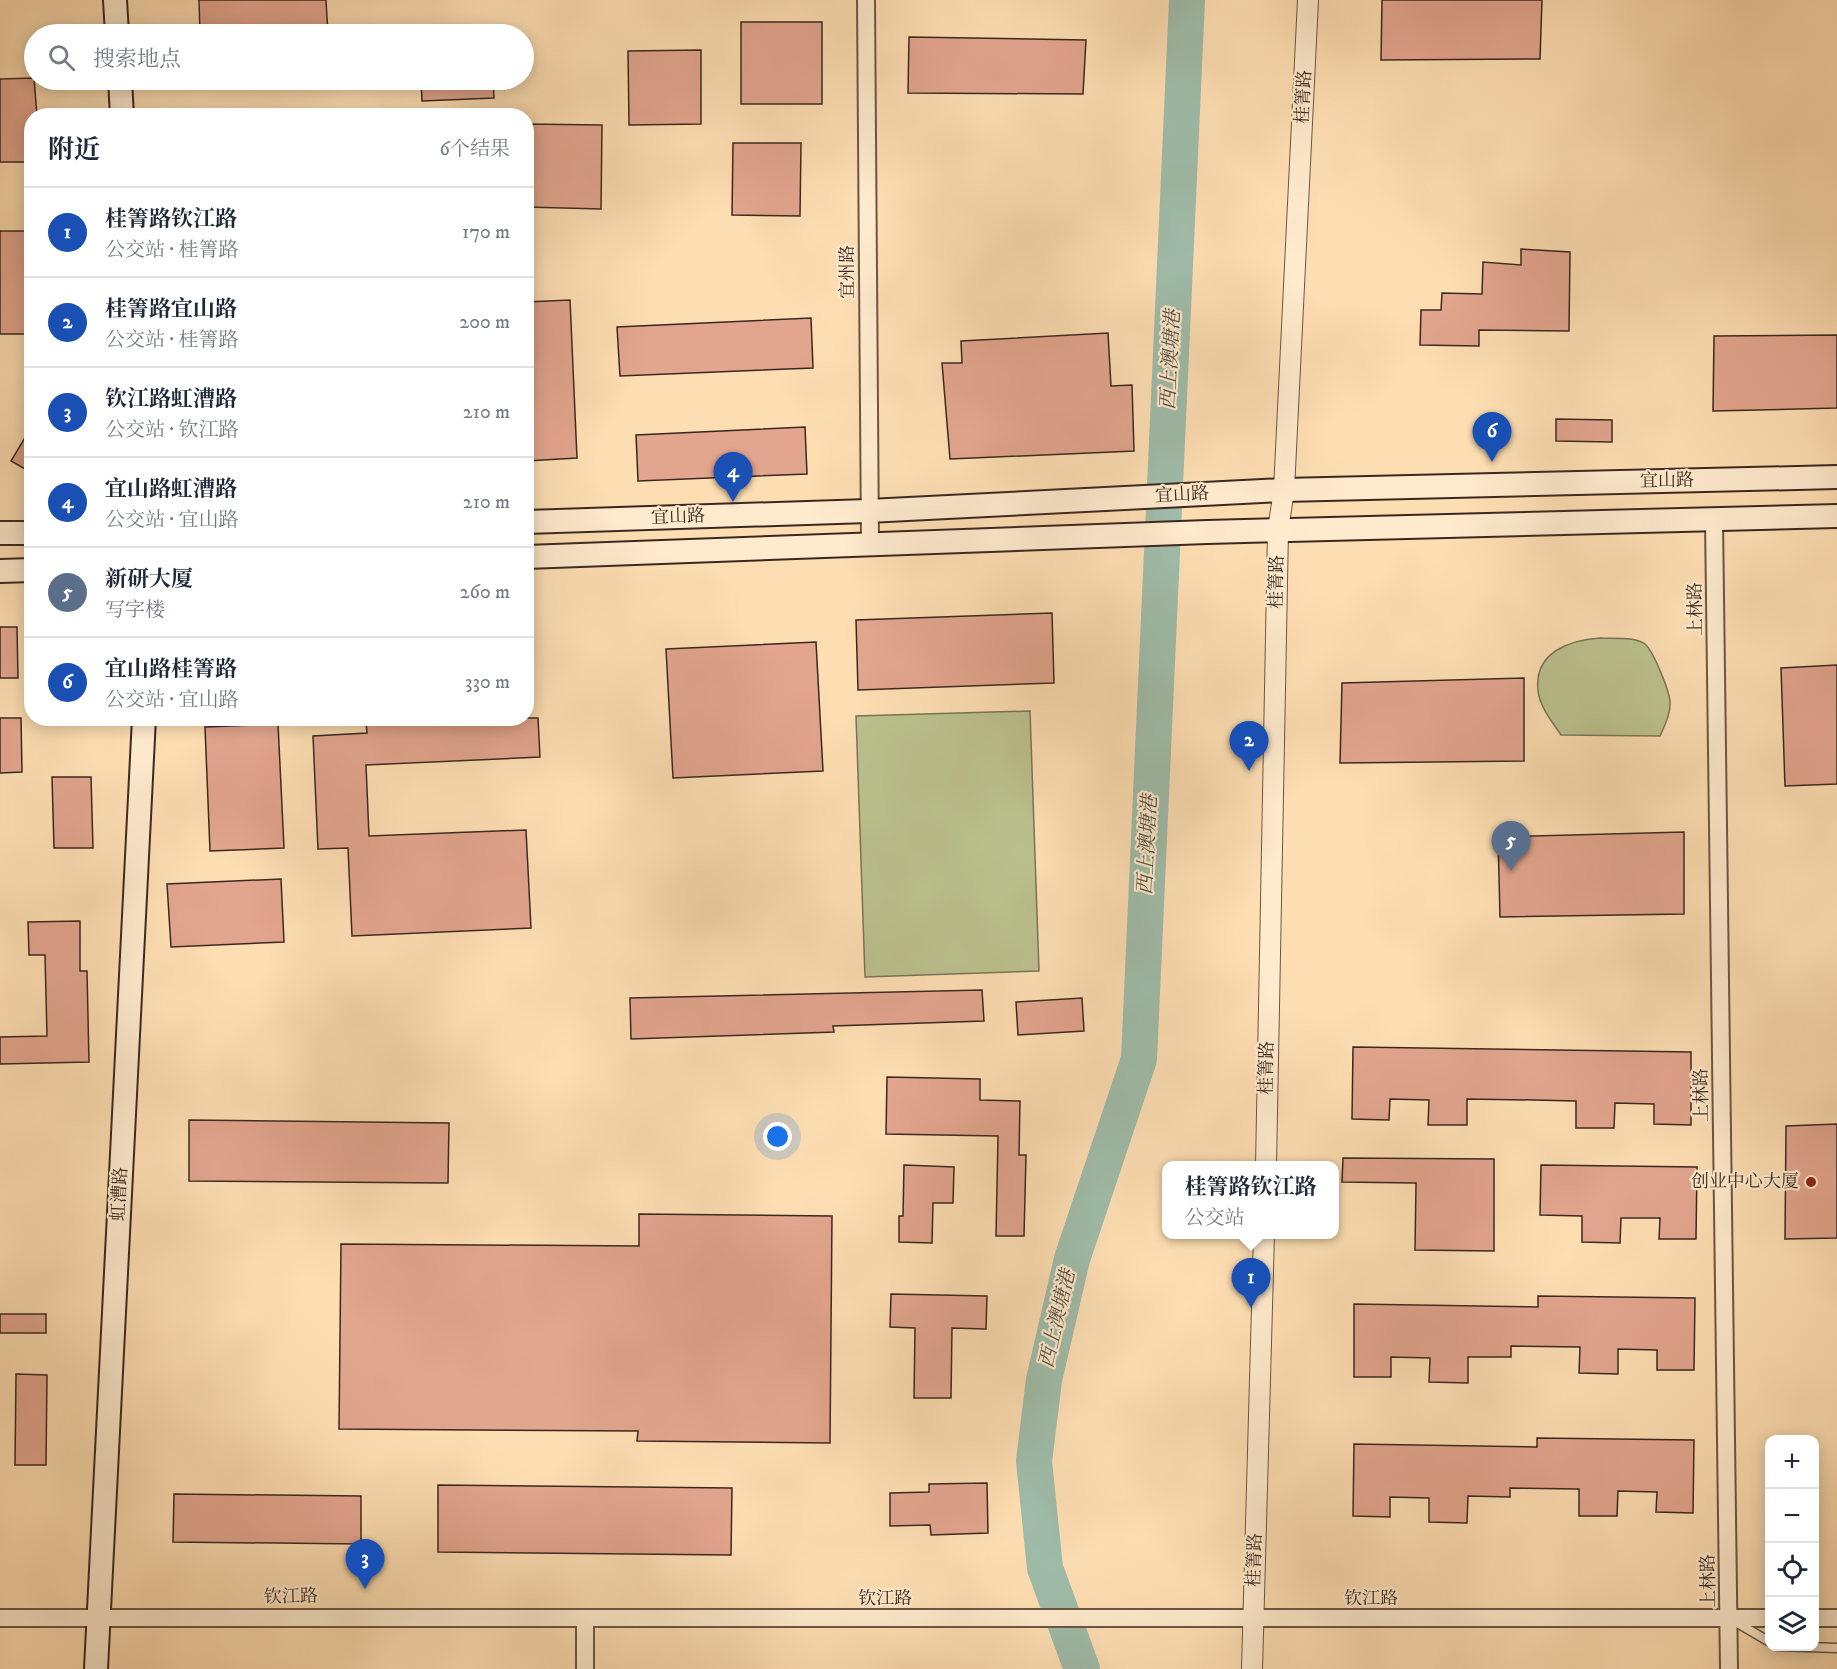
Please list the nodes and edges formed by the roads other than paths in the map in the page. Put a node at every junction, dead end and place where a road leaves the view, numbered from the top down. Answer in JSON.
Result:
{"nodes":[{"id":1,"x":115,"y":0,"type":"edge"},
{"id":2,"x":866,"y":0,"type":"edge"},
{"id":3,"x":1308,"y":0,"type":"edge"},
{"id":4,"x":116,"y":24,"type":"edge"},
{"id":5,"x":121,"y":90,"type":"edge"},
{"id":6,"x":122,"y":108,"type":"edge"},
{"id":7,"x":1837,"y":477,"type":"edge"},
{"id":8,"x":1284,"y":490,"type":"junction"},
{"id":9,"x":868,"y":511,"type":"junction"},
{"id":10,"x":1837,"y":516,"type":"edge"},
{"id":11,"x":1714,"y":520,"type":"junction"},
{"id":12,"x":534,"y":522,"type":"edge"},
{"id":13,"x":1278,"y":530,"type":"junction"},
{"id":14,"x":0,"y":533,"type":"edge"},
{"id":15,"x":24,"y":533,"type":"edge"},
{"id":16,"x":870,"y":543,"type":"junction"},
{"id":17,"x":534,"y":557,"type":"edge"},
{"id":18,"x":0,"y":570,"type":"edge"},
{"id":19,"x":24,"y":570,"type":"edge"},
{"id":20,"x":144,"y":726,"type":"edge"},
{"id":21,"x":1266,"y":1161,"type":"edge"},
{"id":22,"x":1264,"y":1239,"type":"edge"},
{"id":23,"x":0,"y":1618,"type":"edge"},
{"id":24,"x":1729,"y":1618,"type":"junction"},
{"id":25,"x":1765,"y":1618,"type":"edge"},
{"id":26,"x":1819,"y":1618,"type":"edge"},
{"id":27,"x":1837,"y":1618,"type":"edge"},
{"id":28,"x":98,"y":1619,"type":"junction"},
{"id":29,"x":585,"y":1619,"type":"junction"},
{"id":30,"x":1253,"y":1619,"type":"junction"},
{"id":31,"x":1765,"y":1639,"type":"edge"},
{"id":32,"x":1819,"y":1648,"type":"edge"},
{"id":33,"x":1837,"y":1648,"type":"edge"},
{"id":34,"x":96,"y":1669,"type":"edge"},
{"id":35,"x":585,"y":1669,"type":"edge"},
{"id":36,"x":1252,"y":1669,"type":"edge"},
{"id":37,"x":1729,"y":1669,"type":"edge"}],
"edges":[{"from":1,"to":4,"type":"main road"},
{"from":2,"to":9,"type":"street","name":"宜州路"},
{"from":3,"to":8,"type":"street","name":"桂箐路"},
{"from":5,"to":6,"type":"main road"},
{"from":7,"to":8,"type":"main road","name":"宜山路"},
{"from":8,"to":9,"type":"main road","name":"宜山路"},
{"from":8,"to":13,"type":"street","name":"桂箐路"},
{"from":9,"to":12,"type":"main road","name":"宜山路"},
{"from":9,"to":16,"type":"street","name":"宜州路"},
{"from":10,"to":11,"type":"main road","name":"宜山路"},
{"from":11,"to":13,"type":"main road","name":"宜山路"},
{"from":11,"to":24,"type":"street","name":"上林路"},
{"from":13,"to":16,"type":"main road","name":"宜山路"},
{"from":13,"to":21,"type":"street","name":"桂箐路"},
{"from":14,"to":15,"type":"main road"},
{"from":16,"to":17,"type":"main road","name":"宜山路"},
{"from":18,"to":19,"type":"main road"},
{"from":20,"to":28,"type":"main road","name":"虹漕路"},
{"from":22,"to":30,"type":"street","name":"桂箐路"},
{"from":23,"to":28,"type":"street","name":"钦江路"},
{"from":24,"to":25,"type":"street","name":"钦江路"},
{"from":24,"to":30,"type":"street","name":"钦江路"},
{"from":24,"to":31,"type":"lane"},
{"from":24,"to":37,"type":"street","name":"上林路"},
{"from":26,"to":27,"type":"street"},
{"from":28,"to":29,"type":"street","name":"钦江路"},
{"from":28,"to":34,"type":"main road","name":"虹漕路"},
{"from":29,"to":30,"type":"street","name":"钦江路"},
{"from":29,"to":35,"type":"street"},
{"from":30,"to":36,"type":"street","name":"桂箐路"},
{"from":32,"to":33,"type":"lane"}]}
